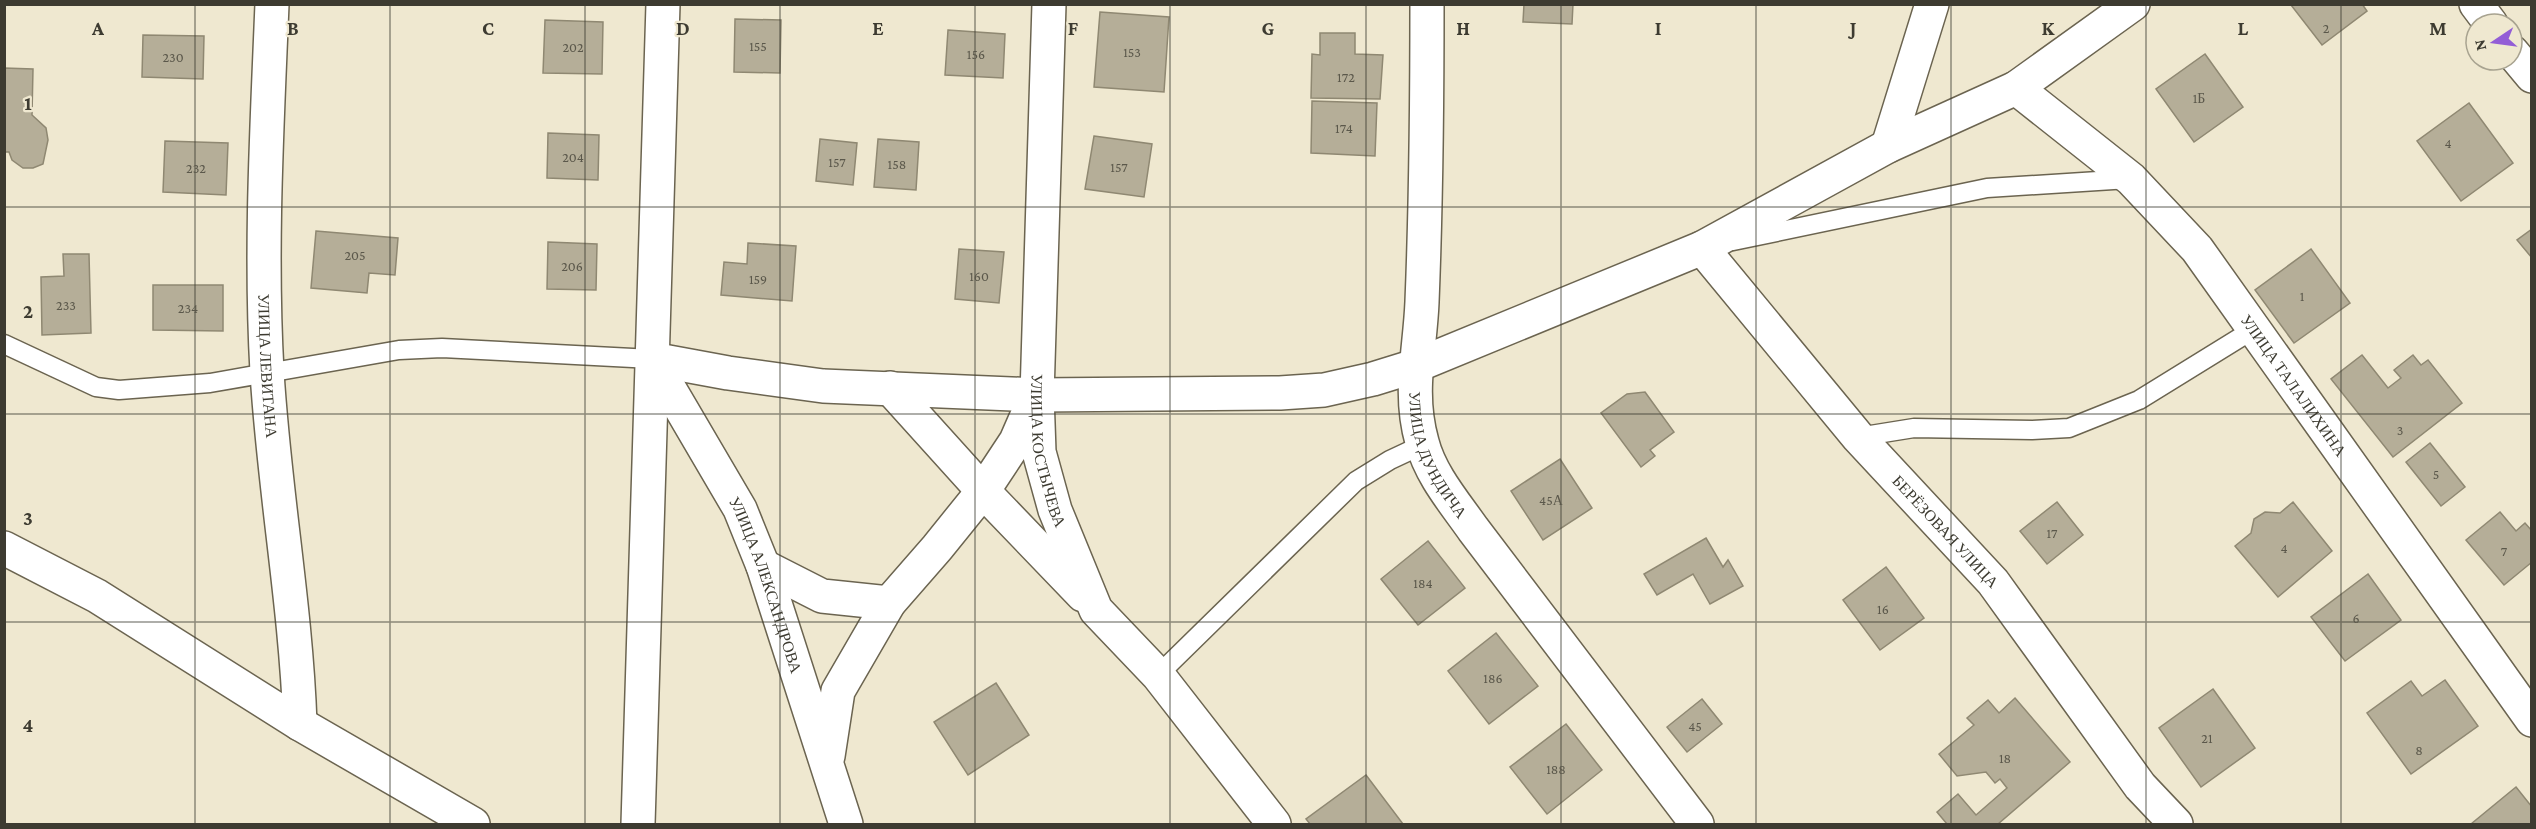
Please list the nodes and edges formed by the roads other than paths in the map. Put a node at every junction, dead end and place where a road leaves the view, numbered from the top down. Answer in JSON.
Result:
{"nodes":[{"id":1,"x":272,"y":4,"type":"edge"},
{"id":2,"x":663,"y":4,"type":"edge"},
{"id":3,"x":1049,"y":4,"type":"edge"},
{"id":4,"x":1427,"y":4,"type":"edge"},
{"id":5,"x":1932,"y":4,"type":"edge"},
{"id":6,"x":2133,"y":4,"type":"edge"},
{"id":7,"x":2016,"y":88,"type":"junction"},
{"id":8,"x":1888,"y":146,"type":"junction"},
{"id":9,"x":2132,"y":179,"type":"junction"},
{"id":10,"x":1702,"y":248,"type":"junction"},
{"id":11,"x":2254,"y":329,"type":"junction"},
{"id":12,"x":4,"y":344,"type":"edge"},
{"id":13,"x":652,"y":358,"type":"junction"},
{"id":14,"x":1415,"y":366,"type":"junction"},
{"id":15,"x":267,"y":375,"type":"junction"},
{"id":16,"x":890,"y":388,"type":"junction"},
{"id":17,"x":1037,"y":395,"type":"junction"},
{"id":18,"x":1858,"y":437,"type":"junction"},
{"id":19,"x":1422,"y":445,"type":"junction"},
{"id":20,"x":983,"y":491,"type":"junction"},
{"id":21,"x":4,"y":548,"type":"edge"},
{"id":22,"x":763,"y":566,"type":"junction"},
{"id":23,"x":890,"y":603,"type":"junction"},
{"id":24,"x":1096,"y":610,"type":"junction"},
{"id":25,"x":1158,"y":675,"type":"junction"},
{"id":26,"x":2532,"y":720,"type":"edge"},
{"id":27,"x":300,"y":724,"type":"junction"},
{"id":28,"x":827,"y":761,"type":"junction"},
{"id":29,"x":473,"y":825,"type":"edge"},
{"id":30,"x":638,"y":825,"type":"edge"},
{"id":31,"x":846,"y":825,"type":"edge"},
{"id":32,"x":1274,"y":825,"type":"edge"},
{"id":33,"x":1696,"y":825,"type":"edge"},
{"id":34,"x":2176,"y":825,"type":"edge"}],
"edges":[{"from":1,"to":15,"type":"street","name":"УЛИЦА ЛЕВИТАНА"},
{"from":2,"to":13,"type":"street"},
{"from":3,"to":17,"type":"street","name":"УЛИЦА КОСТЫЧЕВА"},
{"from":4,"to":14,"type":"street","name":"УЛИЦА ДУНДИЧА"},
{"from":5,"to":8,"type":"street"},
{"from":6,"to":7,"type":"street"},
{"from":7,"to":8,"type":"street"},
{"from":7,"to":9,"type":"street","name":"УЛИЦА ТАЛАЛИХИНА"},
{"from":8,"to":10,"type":"street"},
{"from":9,"to":10,"type":"lane"},
{"from":9,"to":11,"type":"street","name":"УЛИЦА ТАЛАЛИХИНА"},
{"from":10,"to":14,"type":"street"},
{"from":10,"to":18,"type":"street","name":"БЕРЁЗОВАЯ УЛИЦА"},
{"from":11,"to":18,"type":"lane"},
{"from":11,"to":26,"type":"street","name":"УЛИЦА ТАЛАЛИХИНА"},
{"from":12,"to":15,"type":"lane"},
{"from":13,"to":15,"type":"lane"},
{"from":13,"to":16,"type":"street"},
{"from":13,"to":22,"type":"street","name":"УЛИЦА АЛЕКСАНДРОВА"},
{"from":13,"to":30,"type":"street"},
{"from":14,"to":17,"type":"street"},
{"from":14,"to":19,"type":"street","name":"УЛИЦА ДУНДИЧА"},
{"from":15,"to":27,"type":"street","name":"УЛИЦА ЛЕВИТАНА"},
{"from":16,"to":17,"type":"street"},
{"from":16,"to":20,"type":"street"},
{"from":17,"to":20,"type":"street"},
{"from":17,"to":24,"type":"street","name":"УЛИЦА КОСТЫЧЕВА"},
{"from":18,"to":34,"type":"street","name":"БЕРЁЗОВАЯ УЛИЦА"},
{"from":19,"to":25,"type":"lane"},
{"from":19,"to":33,"type":"street","name":"УЛИЦА ДУНДИЧА"},
{"from":20,"to":23,"type":"street"},
{"from":20,"to":24,"type":"street"},
{"from":21,"to":27,"type":"street"},
{"from":22,"to":23,"type":"street"},
{"from":22,"to":28,"type":"street","name":"УЛИЦА АЛЕКСАНДРОВА"},
{"from":23,"to":28,"type":"street"},
{"from":24,"to":25,"type":"street","name":"УЛИЦА КОСТЫЧЕВА"},
{"from":25,"to":32,"type":"street","name":"УЛИЦА КОСТЫЧЕВА"},
{"from":27,"to":29,"type":"street"},
{"from":28,"to":31,"type":"street","name":"УЛИЦА АЛЕКСАНДРОВА"}]}
